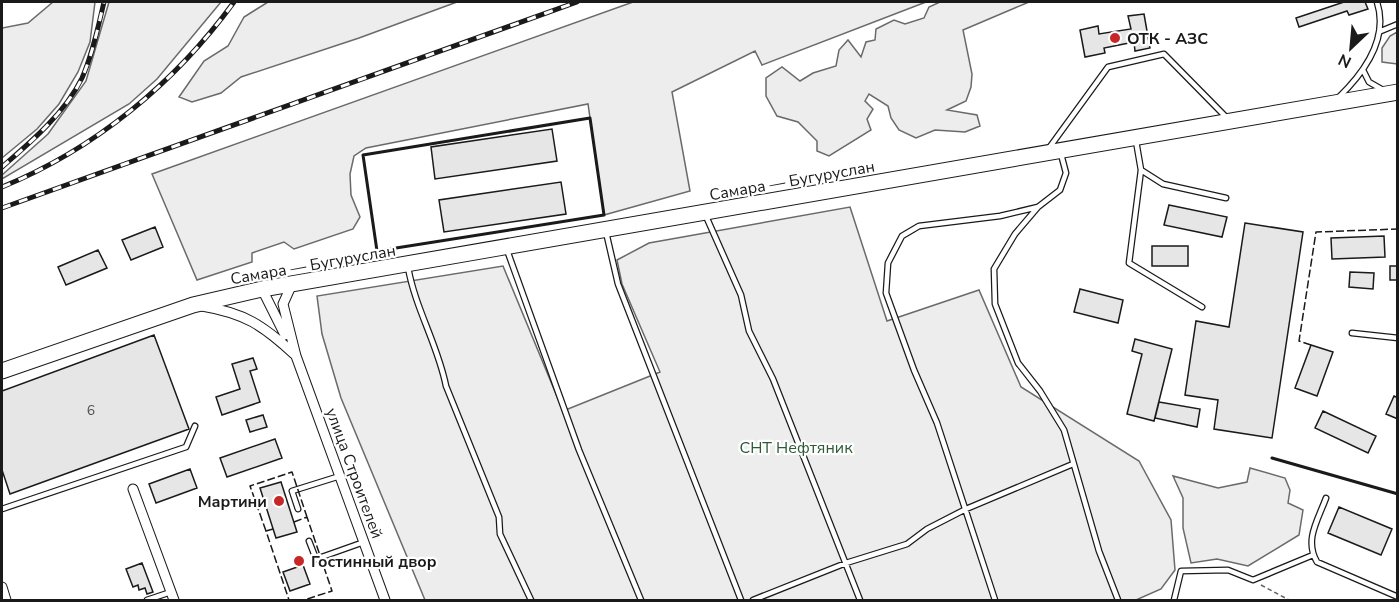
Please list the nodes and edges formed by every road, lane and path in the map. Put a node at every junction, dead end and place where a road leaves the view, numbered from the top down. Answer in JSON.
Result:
{"nodes":[{"id":1,"x":1377,"y":2,"type":"edge"},
{"id":2,"x":1398,"y":24,"type":"edge"},
{"id":3,"x":1381,"y":31,"type":"junction"},
{"id":4,"x":1363,"y":70,"type":"junction"},
{"id":5,"x":1393,"y":93,"type":"edge"},
{"id":6,"x":1333,"y":103,"type":"junction"},
{"id":7,"x":1230,"y":121,"type":"junction"},
{"id":8,"x":1136,"y":138,"type":"junction"},
{"id":9,"x":1052,"y":153,"type":"junction"},
{"id":10,"x":1141,"y":170,"type":"junction"},
{"id":11,"x":1226,"y":198,"type":"dead end"},
{"id":12,"x":1038,"y":207,"type":"junction"},
{"id":13,"x":704,"y":214,"type":"junction"},
{"id":14,"x":605,"y":231,"type":"junction"},
{"id":15,"x":506,"y":248,"type":"junction"},
{"id":16,"x":408,"y":265,"type":"junction"},
{"id":17,"x":292,"y":284,"type":"junction"},
{"id":18,"x":262,"y":289,"type":"junction"},
{"id":19,"x":193,"y":305,"type":"junction"},
{"id":20,"x":1202,"y":307,"type":"dead end"},
{"id":21,"x":1352,"y":333,"type":"dead end"},
{"id":22,"x":1398,"y":338,"type":"edge"},
{"id":23,"x":296,"y":356,"type":"junction"},
{"id":24,"x":2,"y":370,"type":"edge"},
{"id":25,"x":195,"y":426,"type":"dead end"},
{"id":26,"x":1073,"y":464,"type":"junction"},
{"id":27,"x":340,"y":476,"type":"junction"},
{"id":28,"x":133,"y":489,"type":"dead end"},
{"id":29,"x":1326,"y":498,"type":"dead end"},
{"id":30,"x":2,"y":509,"type":"edge"},
{"id":31,"x":297,"y":509,"type":"dead end"},
{"id":32,"x":966,"y":509,"type":"junction"},
{"id":33,"x":309,"y":541,"type":"dead end"},
{"id":34,"x":364,"y":542,"type":"junction"},
{"id":35,"x":1313,"y":555,"type":"junction"},
{"id":36,"x":846,"y":563,"type":"junction"},
{"id":37,"x":1253,"y":580,"type":"junction"},
{"id":38,"x":2,"y":587,"type":"edge"},
{"id":39,"x":173,"y":596,"type":"edge"},
{"id":40,"x":1398,"y":597,"type":"edge"},
{"id":41,"x":6,"y":600,"type":"edge"},
{"id":42,"x":147,"y":600,"type":"edge"},
{"id":43,"x":385,"y":600,"type":"edge"},
{"id":44,"x":531,"y":600,"type":"edge"},
{"id":45,"x":640,"y":600,"type":"edge"},
{"id":46,"x":741,"y":600,"type":"edge"},
{"id":47,"x":753,"y":600,"type":"edge"},
{"id":48,"x":860,"y":600,"type":"edge"},
{"id":49,"x":995,"y":600,"type":"edge"},
{"id":50,"x":1118,"y":600,"type":"edge"},
{"id":51,"x":1174,"y":600,"type":"edge"},
{"id":52,"x":1289,"y":600,"type":"edge"}],
"edges":[{"from":1,"to":3,"type":"lane"},
{"from":2,"to":3,"type":"lane"},
{"from":3,"to":4,"type":"lane"},
{"from":4,"to":5,"type":"lane"},
{"from":4,"to":6,"type":"lane"},
{"from":5,"to":6,"type":"main road","name":"Самара — Бугуруслан"},
{"from":6,"to":7,"type":"main road","name":"Самара — Бугуруслан"},
{"from":7,"to":8,"type":"main road","name":"Самара — Бугуруслан"},
{"from":7,"to":9,"type":"lane"},
{"from":8,"to":9,"type":"main road","name":"Самара — Бугуруслан"},
{"from":8,"to":10,"type":"lane"},
{"from":9,"to":12,"type":"lane"},
{"from":9,"to":13,"type":"main road","name":"Самара — Бугуруслан"},
{"from":10,"to":11,"type":"lane"},
{"from":10,"to":20,"type":"lane"},
{"from":12,"to":26,"type":"lane"},
{"from":12,"to":32,"type":"lane"},
{"from":13,"to":14,"type":"main road","name":"Самара — Бугуруслан"},
{"from":13,"to":36,"type":"lane"},
{"from":14,"to":15,"type":"main road","name":"Самара — Бугуруслан"},
{"from":14,"to":46,"type":"lane"},
{"from":15,"to":16,"type":"main road","name":"Самара — Бугуруслан"},
{"from":15,"to":45,"type":"lane"},
{"from":16,"to":17,"type":"main road","name":"Самара — Бугуруслан"},
{"from":16,"to":44,"type":"lane"},
{"from":17,"to":18,"type":"main road","name":"Самара — Бугуруслан"},
{"from":17,"to":23,"type":"street"},
{"from":18,"to":19,"type":"main road","name":"Самара — Бугуруслан"},
{"from":18,"to":23,"type":"street"},
{"from":19,"to":23,"type":"street"},
{"from":19,"to":24,"type":"main road","name":"Самара — Бугуруслан"},
{"from":21,"to":22,"type":"lane"},
{"from":23,"to":27,"type":"street","name":"улица Строителей"},
{"from":25,"to":30,"type":"lane"},
{"from":26,"to":32,"type":"lane"},
{"from":26,"to":50,"type":"lane"},
{"from":27,"to":31,"type":"lane"},
{"from":27,"to":34,"type":"street","name":"улица Строителей"},
{"from":28,"to":39,"type":"street"},
{"from":29,"to":35,"type":"lane"},
{"from":32,"to":36,"type":"lane"},
{"from":32,"to":49,"type":"lane"},
{"from":33,"to":34,"type":"lane"},
{"from":34,"to":43,"type":"street","name":"улица Строителей"},
{"from":35,"to":37,"type":"lane"},
{"from":35,"to":40,"type":"lane"},
{"from":36,"to":47,"type":"lane"},
{"from":36,"to":48,"type":"lane"},
{"from":37,"to":51,"type":"lane"},
{"from":37,"to":52,"type":"path"},
{"from":38,"to":41,"type":"street"},
{"from":39,"to":42,"type":"lane"}]}
